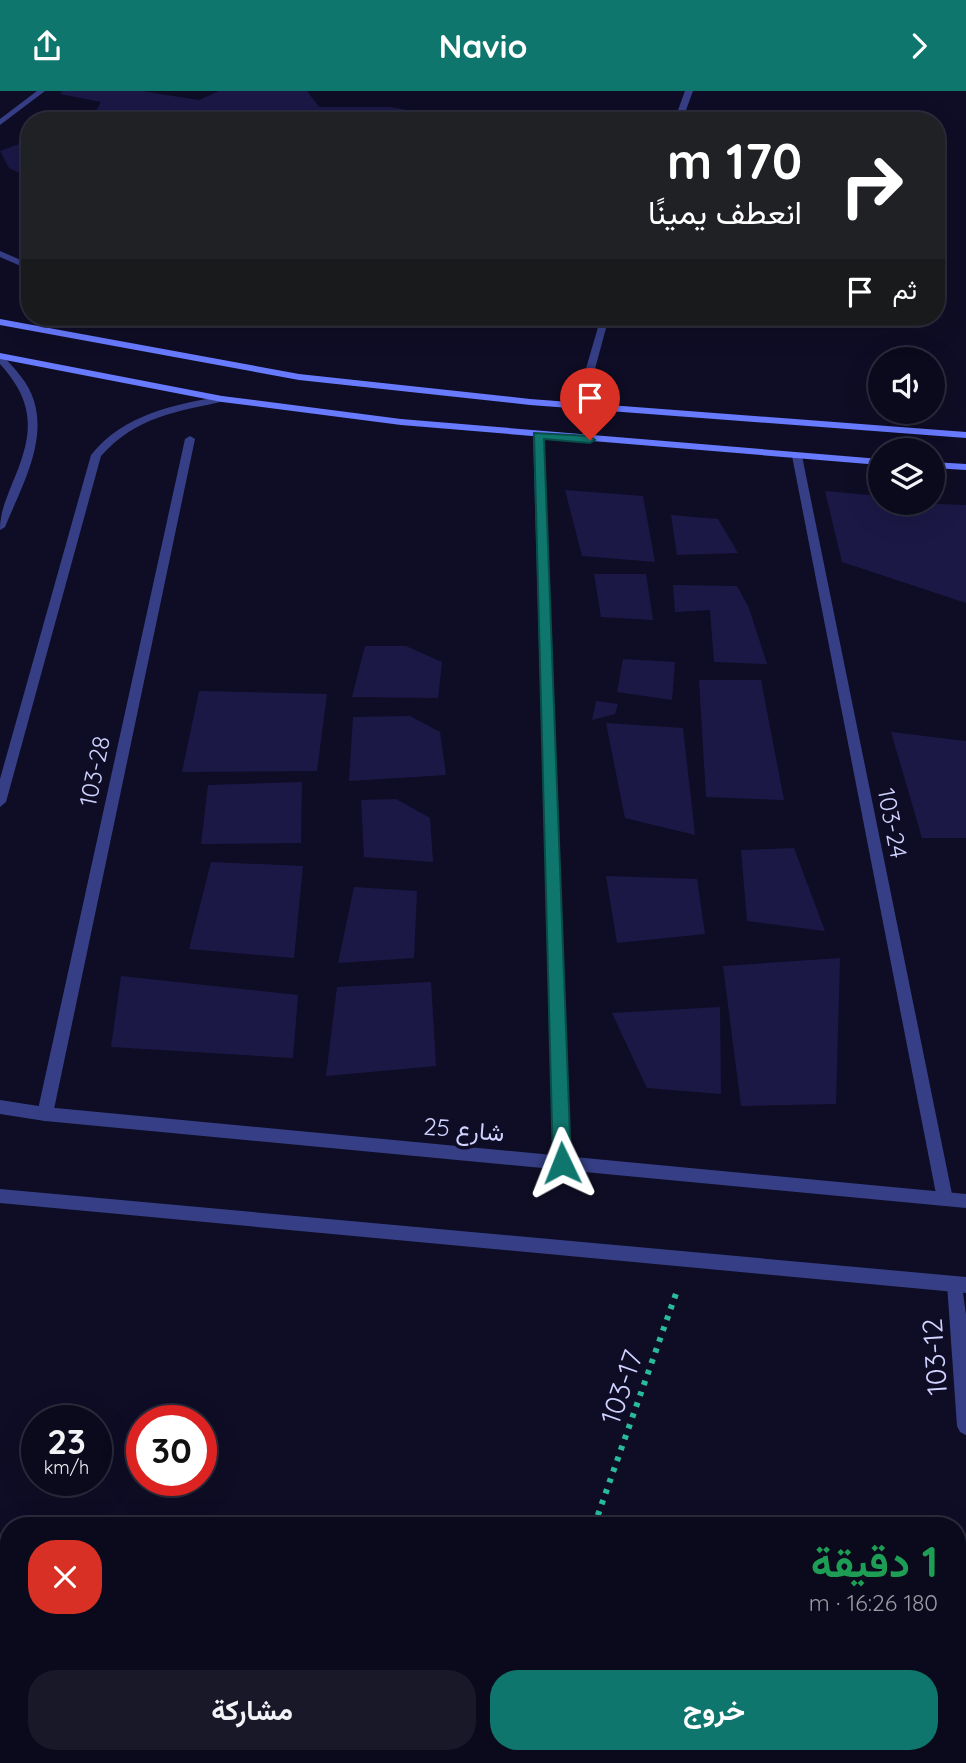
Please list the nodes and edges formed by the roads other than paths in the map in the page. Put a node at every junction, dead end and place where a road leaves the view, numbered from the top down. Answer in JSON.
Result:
{"nodes":[{"id":1,"x":41,"y":91,"type":"edge"},
{"id":2,"x":689,"y":91,"type":"edge"},
{"id":3,"x":681,"y":112,"type":"edge"},
{"id":4,"x":0,"y":123,"type":"edge"},
{"id":5,"x":0,"y":254,"type":"edge"},
{"id":6,"x":21,"y":263,"type":"edge"},
{"id":7,"x":0,"y":322,"type":"edge"},
{"id":8,"x":21,"y":326,"type":"edge"},
{"id":9,"x":22,"y":326,"type":"edge"},
{"id":10,"x":602,"y":326,"type":"edge"},
{"id":11,"x":0,"y":357,"type":"edge"},
{"id":12,"x":222,"y":399,"type":"junction"},
{"id":13,"x":580,"y":406,"type":"junction"},
{"id":14,"x":966,"y":435,"type":"edge"},
{"id":15,"x":538,"y":436,"type":"junction"},
{"id":16,"x":190,"y":439,"type":"dead end"},
{"id":17,"x":797,"y":456,"type":"junction"},
{"id":18,"x":868,"y":461,"type":"edge"},
{"id":19,"x":945,"y":466,"type":"edge"},
{"id":20,"x":966,"y":467,"type":"edge"},
{"id":21,"x":0,"y":527,"type":"edge"},
{"id":22,"x":0,"y":802,"type":"edge"},
{"id":23,"x":0,"y":1107,"type":"edge"},
{"id":24,"x":45,"y":1114,"type":"junction"},
{"id":25,"x":562,"y":1163,"type":"junction"},
{"id":26,"x":0,"y":1196,"type":"edge"},
{"id":27,"x":945,"y":1199,"type":"junction"},
{"id":28,"x":966,"y":1201,"type":"edge"},
{"id":29,"x":960,"y":1285,"type":"edge"},
{"id":30,"x":966,"y":1426,"type":"edge"}],
"edges":[{"from":1,"to":4,"type":"street"},
{"from":2,"to":3,"type":"street"},
{"from":5,"to":6,"type":"street"},
{"from":7,"to":8,"type":"main road"},
{"from":9,"to":13,"type":"main road"},
{"from":10,"to":13,"type":"street"},
{"from":11,"to":12,"type":"main road"},
{"from":11,"to":21,"type":"street"},
{"from":12,"to":15,"type":"main road"},
{"from":12,"to":22,"type":"street"},
{"from":13,"to":14,"type":"main road"},
{"from":15,"to":17,"type":"main road"},
{"from":15,"to":25,"type":"street"},
{"from":16,"to":24,"type":"street","name":"103-28"},
{"from":17,"to":18,"type":"main road"},
{"from":17,"to":27,"type":"street","name":"103-24"},
{"from":19,"to":20,"type":"main road"},
{"from":23,"to":24,"type":"street","name":"شارع 25"},
{"from":24,"to":25,"type":"street","name":"شارع 25"},
{"from":25,"to":27,"type":"street","name":"شارع 25"},
{"from":26,"to":29,"type":"street"},
{"from":27,"to":28,"type":"street","name":"شارع 25"},
{"from":29,"to":30,"type":"street","name":"103-12"}]}
